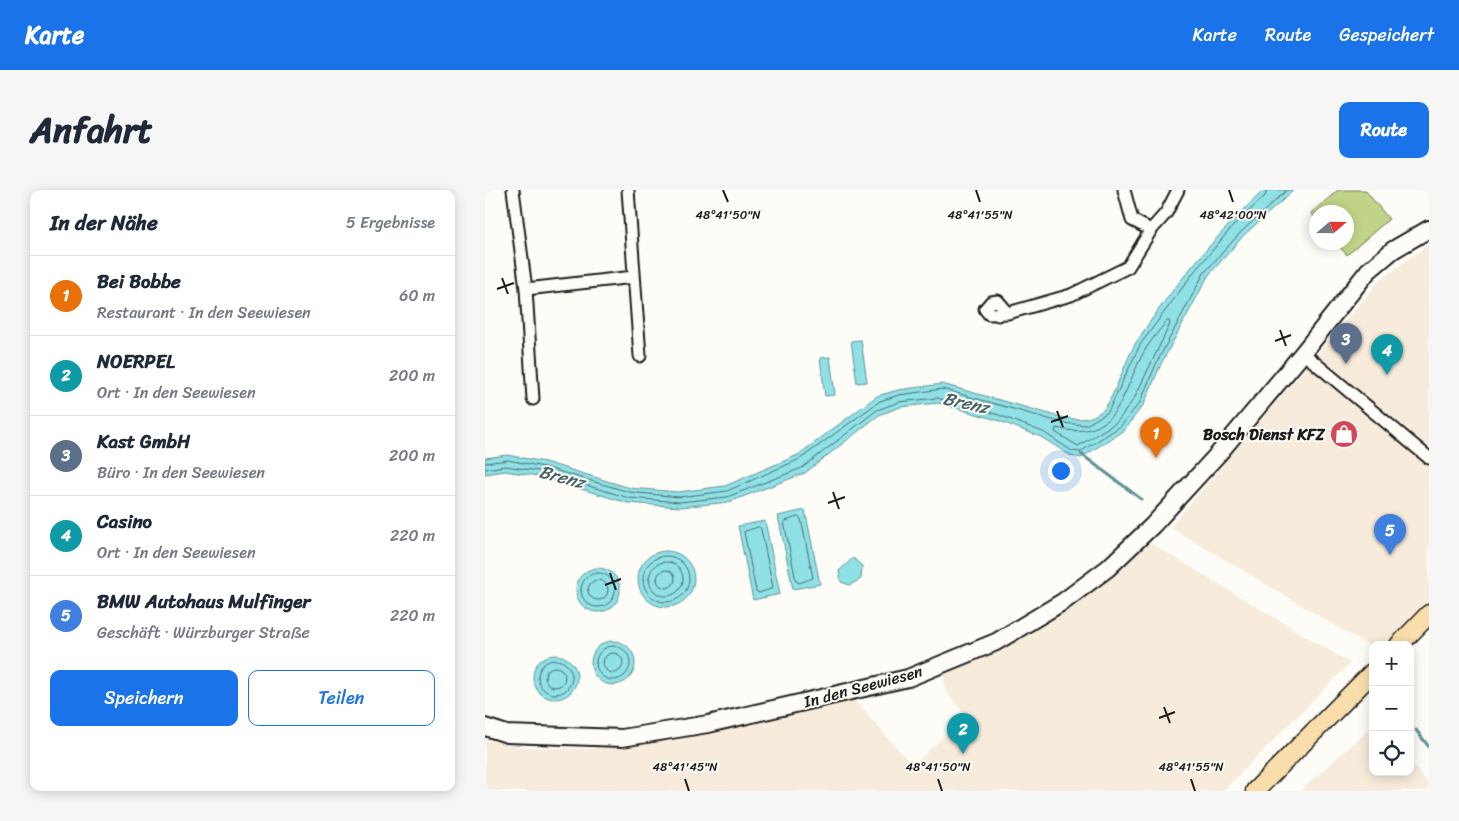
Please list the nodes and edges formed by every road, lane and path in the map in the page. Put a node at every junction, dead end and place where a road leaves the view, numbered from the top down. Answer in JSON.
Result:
{"nodes":[{"id":1,"x":513,"y":190,"type":"edge"},
{"id":2,"x":628,"y":190,"type":"edge"},
{"id":3,"x":1124,"y":190,"type":"edge"},
{"id":4,"x":1178,"y":190,"type":"edge"},
{"id":5,"x":1429,"y":229,"type":"edge"},
{"id":6,"x":1151,"y":230,"type":"junction"},
{"id":7,"x":634,"y":277,"type":"junction"},
{"id":8,"x":527,"y":289,"type":"junction"},
{"id":9,"x":998,"y":315,"type":"dead end"},
{"id":10,"x":1303,"y":354,"type":"junction"},
{"id":11,"x":640,"y":356,"type":"dead end"},
{"id":12,"x":533,"y":399,"type":"dead end"},
{"id":13,"x":1429,"y":458,"type":"edge"},
{"id":14,"x":1429,"y":614,"type":"edge"},
{"id":15,"x":1403,"y":641,"type":"edge"},
{"id":16,"x":1369,"y":676,"type":"edge"},
{"id":17,"x":485,"y":727,"type":"edge"},
{"id":18,"x":1255,"y":791,"type":"edge"}],
"edges":[{"from":1,"to":8,"type":"street"},
{"from":2,"to":7,"type":"street"},
{"from":3,"to":6,"type":"street"},
{"from":4,"to":6,"type":"street"},
{"from":5,"to":10,"type":"street","name":"In den Seewiesen"},
{"from":6,"to":9,"type":"street"},
{"from":7,"to":8,"type":"street"},
{"from":7,"to":11,"type":"street"},
{"from":8,"to":12,"type":"street"},
{"from":10,"to":13,"type":"street"},
{"from":10,"to":17,"type":"street","name":"In den Seewiesen"},
{"from":14,"to":15,"type":"main road"},
{"from":16,"to":18,"type":"main road"}]}
